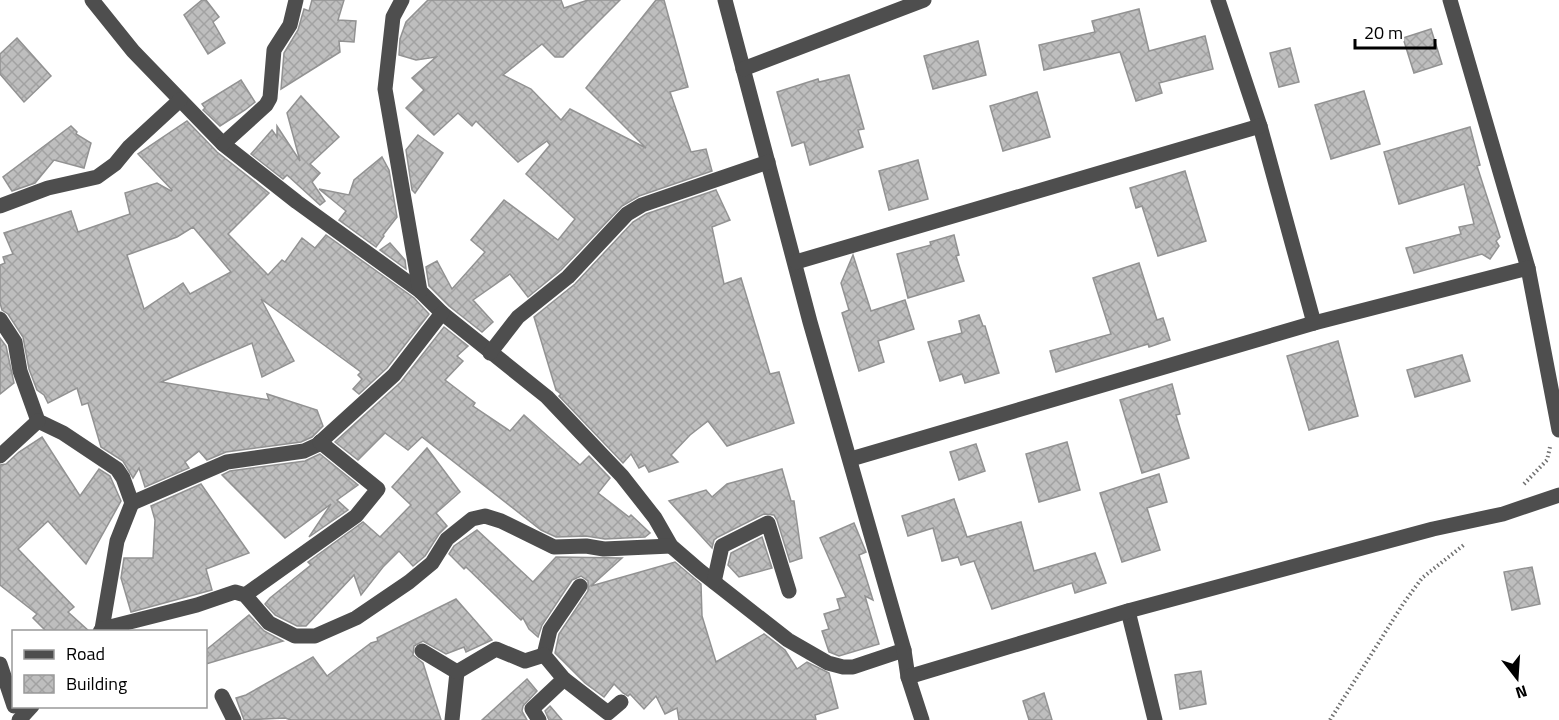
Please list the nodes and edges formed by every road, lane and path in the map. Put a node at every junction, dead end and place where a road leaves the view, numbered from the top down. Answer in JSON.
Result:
{"nodes":[{"id":1,"x":92,"y":0,"type":"edge"},
{"id":2,"x":296,"y":0,"type":"edge"},
{"id":3,"x":403,"y":0,"type":"edge"},
{"id":4,"x":725,"y":0,"type":"edge"},
{"id":5,"x":924,"y":0,"type":"edge"},
{"id":6,"x":1218,"y":0,"type":"edge"},
{"id":7,"x":1449,"y":0,"type":"edge"},
{"id":8,"x":743,"y":69,"type":"junction"},
{"id":9,"x":180,"y":100,"type":"junction"},
{"id":10,"x":1260,"y":126,"type":"junction"},
{"id":11,"x":223,"y":144,"type":"junction"},
{"id":12,"x":768,"y":162,"type":"junction"},
{"id":13,"x":0,"y":206,"type":"edge"},
{"id":14,"x":796,"y":262,"type":"junction"},
{"id":15,"x":1528,"y":268,"type":"junction"},
{"id":16,"x":420,"y":291,"type":"junction"},
{"id":17,"x":442,"y":313,"type":"junction"},
{"id":18,"x":0,"y":320,"type":"edge"},
{"id":19,"x":1314,"y":323,"type":"junction"},
{"id":20,"x":490,"y":353,"type":"junction"},
{"id":21,"x":38,"y":421,"type":"junction"},
{"id":22,"x":1558,"y":427,"type":"edge"},
{"id":23,"x":320,"y":442,"type":"junction"},
{"id":24,"x":0,"y":456,"type":"edge"},
{"id":25,"x":850,"y":459,"type":"junction"},
{"id":26,"x":1523,"y":486,"type":"dead end"},
{"id":27,"x":1559,"y":495,"type":"edge"},
{"id":28,"x":132,"y":503,"type":"junction"},
{"id":29,"x":1467,"y":543,"type":"dead end"},
{"id":30,"x":670,"y":546,"type":"junction"},
{"id":31,"x":714,"y":582,"type":"junction"},
{"id":32,"x":580,"y":586,"type":"dead end"},
{"id":33,"x":789,"y":591,"type":"dead end"},
{"id":34,"x":245,"y":595,"type":"junction"},
{"id":35,"x":1128,"y":611,"type":"junction"},
{"id":36,"x":101,"y":630,"type":"edge"},
{"id":37,"x":904,"y":650,"type":"junction"},
{"id":38,"x":422,"y":651,"type":"dead end"},
{"id":39,"x":544,"y":655,"type":"junction"},
{"id":40,"x":0,"y":664,"type":"edge"},
{"id":41,"x":457,"y":672,"type":"junction"},
{"id":42,"x":908,"y":677,"type":"junction"},
{"id":43,"x":564,"y":679,"type":"junction"},
{"id":44,"x":222,"y":696,"type":"dead end"},
{"id":45,"x":12,"y":700,"type":"edge"},
{"id":46,"x":621,"y":702,"type":"dead end"},
{"id":47,"x":30,"y":708,"type":"edge"},
{"id":48,"x":18,"y":720,"type":"edge"},
{"id":49,"x":234,"y":720,"type":"edge"},
{"id":50,"x":452,"y":720,"type":"edge"},
{"id":51,"x":539,"y":720,"type":"edge"},
{"id":52,"x":922,"y":720,"type":"edge"},
{"id":53,"x":1155,"y":720,"type":"edge"},
{"id":54,"x":1330,"y":720,"type":"edge"}],
"edges":[{"from":1,"to":9,"type":"street"},
{"from":2,"to":11,"type":"street"},
{"from":3,"to":16,"type":"street"},
{"from":4,"to":8,"type":"street"},
{"from":5,"to":8,"type":"street"},
{"from":6,"to":10,"type":"street"},
{"from":7,"to":15,"type":"street"},
{"from":8,"to":12,"type":"street"},
{"from":9,"to":11,"type":"street"},
{"from":9,"to":13,"type":"street"},
{"from":10,"to":14,"type":"street"},
{"from":10,"to":19,"type":"street"},
{"from":11,"to":16,"type":"street"},
{"from":12,"to":14,"type":"street"},
{"from":12,"to":20,"type":"street"},
{"from":14,"to":25,"type":"street"},
{"from":15,"to":19,"type":"street"},
{"from":15,"to":22,"type":"street"},
{"from":16,"to":17,"type":"street"},
{"from":17,"to":20,"type":"street"},
{"from":17,"to":23,"type":"street"},
{"from":18,"to":21,"type":"street"},
{"from":19,"to":25,"type":"street"},
{"from":20,"to":30,"type":"street"},
{"from":21,"to":24,"type":"street"},
{"from":21,"to":28,"type":"street"},
{"from":22,"to":26,"type":"path"},
{"from":23,"to":28,"type":"street"},
{"from":23,"to":34,"type":"street"},
{"from":25,"to":37,"type":"street"},
{"from":27,"to":35,"type":"street"},
{"from":28,"to":36,"type":"street"},
{"from":29,"to":54,"type":"path"},
{"from":30,"to":31,"type":"street"},
{"from":30,"to":34,"type":"street"},
{"from":31,"to":33,"type":"street"},
{"from":31,"to":37,"type":"street"},
{"from":32,"to":39,"type":"street"},
{"from":34,"to":36,"type":"street"},
{"from":35,"to":42,"type":"street"},
{"from":35,"to":53,"type":"street"},
{"from":37,"to":42,"type":"street"},
{"from":38,"to":41,"type":"street"},
{"from":39,"to":41,"type":"street"},
{"from":39,"to":43,"type":"street"},
{"from":40,"to":45,"type":"street"},
{"from":41,"to":50,"type":"street"},
{"from":42,"to":52,"type":"street"},
{"from":43,"to":46,"type":"street"},
{"from":43,"to":51,"type":"street"},
{"from":44,"to":49,"type":"street"},
{"from":47,"to":48,"type":"street"}]}
